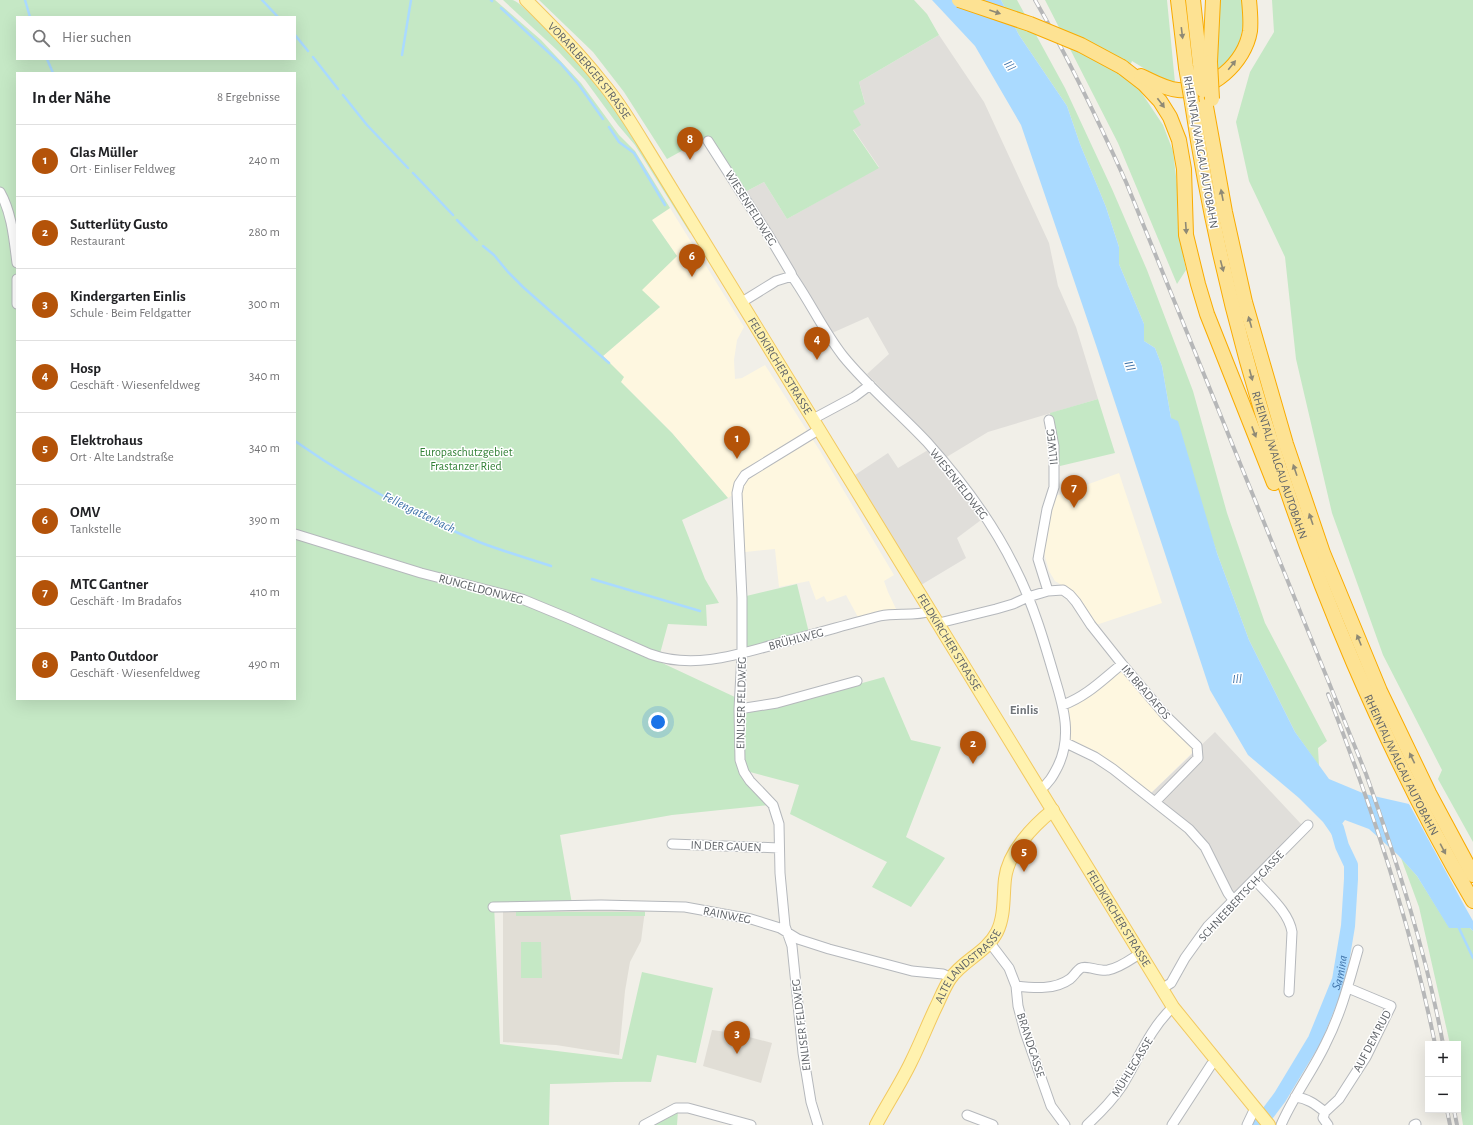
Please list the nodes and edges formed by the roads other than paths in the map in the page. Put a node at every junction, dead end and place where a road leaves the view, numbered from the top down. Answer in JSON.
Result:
{"nodes":[{"id":1,"x":526,"y":0,"type":"edge"},
{"id":2,"x":958,"y":0,"type":"edge"},
{"id":3,"x":1178,"y":0,"type":"edge"},
{"id":4,"x":1193,"y":0,"type":"edge"},
{"id":5,"x":1213,"y":0,"type":"edge"},
{"id":6,"x":1250,"y":0,"type":"edge"},
{"id":7,"x":1199,"y":64,"type":"junction"},
{"id":8,"x":1122,"y":67,"type":"junction"},
{"id":9,"x":1203,"y":101,"type":"junction"},
{"id":10,"x":708,"y":141,"type":"dead end"},
{"id":11,"x":646,"y":147,"type":"joint"},
{"id":12,"x":0,"y":192,"type":"edge"},
{"id":13,"x":16,"y":256,"type":"edge"},
{"id":14,"x":792,"y":276,"type":"junction"},
{"id":15,"x":742,"y":302,"type":"junction"},
{"id":16,"x":870,"y":385,"type":"junction"},
{"id":17,"x":1049,"y":420,"type":"dead end"},
{"id":18,"x":816,"y":424,"type":"junction"},
{"id":19,"x":296,"y":534,"type":"edge"},
{"id":20,"x":1302,"y":536,"type":"junction"},
{"id":21,"x":1048,"y":591,"type":"junction"},
{"id":22,"x":1028,"y":597,"type":"junction"},
{"id":23,"x":931,"y":611,"type":"junction"},
{"id":24,"x":938,"y":623,"type":"junction"},
{"id":25,"x":742,"y":654,"type":"junction"},
{"id":26,"x":661,"y":658,"type":"joint"},
{"id":27,"x":1122,"y":664,"type":"junction"},
{"id":28,"x":857,"y":681,"type":"dead end"},
{"id":29,"x":1063,"y":705,"type":"junction"},
{"id":30,"x":739,"y":709,"type":"junction"},
{"id":31,"x":1066,"y":743,"type":"junction"},
{"id":32,"x":1040,"y":790,"type":"junction"},
{"id":33,"x":1156,"y":802,"type":"junction"},
{"id":34,"x":1053,"y":810,"type":"junction"},
{"id":35,"x":1308,"y":825,"type":"dead end"},
{"id":36,"x":672,"y":844,"type":"dead end"},
{"id":37,"x":779,"y":848,"type":"junction"},
{"id":38,"x":1473,"y":875,"type":"edge"},
{"id":39,"x":1255,"y":880,"type":"junction"},
{"id":40,"x":1234,"y":901,"type":"junction"},
{"id":41,"x":1473,"y":901,"type":"edge"},
{"id":42,"x":493,"y":907,"type":"dead end"},
{"id":43,"x":788,"y":934,"type":"junction"},
{"id":44,"x":990,"y":943,"type":"junction"},
{"id":45,"x":1358,"y":950,"type":"dead end"},
{"id":46,"x":1141,"y":953,"type":"junction"},
{"id":47,"x":951,"y":978,"type":"junction"},
{"id":48,"x":1016,"y":986,"type":"junction"},
{"id":49,"x":1163,"y":988,"type":"junction"},
{"id":50,"x":1348,"y":988,"type":"junction"},
{"id":51,"x":1289,"y":992,"type":"dead end"},
{"id":52,"x":1174,"y":1007,"type":"junction"},
{"id":53,"x":1216,"y":1060,"type":"junction"},
{"id":54,"x":1295,"y":1097,"type":"junction"},
{"id":55,"x":1256,"y":1109,"type":"junction"},
{"id":56,"x":1325,"y":1112,"type":"junction"},
{"id":57,"x":967,"y":1115,"type":"dead end"},
{"id":58,"x":644,"y":1125,"type":"edge"},
{"id":59,"x":751,"y":1125,"type":"edge"},
{"id":60,"x":818,"y":1125,"type":"edge"},
{"id":61,"x":876,"y":1125,"type":"edge"},
{"id":62,"x":993,"y":1125,"type":"edge"},
{"id":63,"x":1066,"y":1125,"type":"edge"},
{"id":64,"x":1087,"y":1125,"type":"edge"},
{"id":65,"x":1172,"y":1125,"type":"edge"},
{"id":66,"x":1247,"y":1125,"type":"edge"},
{"id":67,"x":1269,"y":1125,"type":"edge"},
{"id":68,"x":1281,"y":1125,"type":"edge"},
{"id":69,"x":1328,"y":1125,"type":"edge"}],
"edges":[{"from":1,"to":11,"type":"main road","name":"VORARLBERGER STRASSE"},
{"from":2,"to":8,"type":"highway","one_way":true,"bridge":true},
{"from":3,"to":7,"type":"highway","name":"RHEINTAL/WALGAU AUTOBAHN","one_way":true},
{"from":4,"to":7,"type":"highway","name":"RHEINTAL/WALGAU AUTOBAHN"},
{"from":5,"to":7,"type":"highway"},
{"from":8,"to":6,"type":"highway","one_way":true},
{"from":7,"to":9,"type":"highway","name":"RHEINTAL/WALGAU AUTOBAHN","bridge":true},
{"from":8,"to":20,"type":"highway","one_way":true},
{"from":9,"to":20,"type":"highway","name":"RHEINTAL/WALGAU AUTOBAHN","one_way":true},
{"from":38,"to":9,"type":"highway","name":"RHEINTAL/WALGAU AUTOBAHN","one_way":true},
{"from":10,"to":14,"type":"street","name":"WIESENFELDWEG"},
{"from":11,"to":15,"type":"main road","name":"FELDKIRCHER STRASSE"},
{"from":12,"to":13,"type":"street"},
{"from":14,"to":15,"type":"street"},
{"from":14,"to":16,"type":"street","name":"WIESENFELDWEG"},
{"from":15,"to":18,"type":"main road","name":"FELDKIRCHER STRASSE"},
{"from":16,"to":18,"type":"street"},
{"from":16,"to":22,"type":"street","name":"WIESENFELDWEG"},
{"from":17,"to":21,"type":"street","name":"ILLWEG"},
{"from":18,"to":23,"type":"main road","name":"FELDKIRCHER STRASSE"},
{"from":18,"to":25,"type":"street","name":"EINLISER FELDWEG"},
{"from":19,"to":26,"type":"street","name":"RUNGELDONWEG"},
{"from":20,"to":41,"type":"highway","name":"RHEINTAL/WALGAU AUTOBAHN","one_way":true},
{"from":21,"to":22,"type":"street","name":"IM BRADAFOS"},
{"from":21,"to":27,"type":"street","name":"IM BRADAFOS"},
{"from":22,"to":24,"type":"street"},
{"from":22,"to":29,"type":"street","name":"WIESENFELDWEG"},
{"from":23,"to":24,"type":"main road","name":"FELDKIRCHER STRASSE"},
{"from":23,"to":25,"type":"street","name":"BRÜHLWEG"},
{"from":24,"to":32,"type":"main road","name":"FELDKIRCHER STRASSE"},
{"from":25,"to":26,"type":"street","name":"BRÜHLWEG"},
{"from":25,"to":30,"type":"street","name":"EINLISER FELDWEG"},
{"from":27,"to":29,"type":"street"},
{"from":27,"to":33,"type":"street","name":"IM BRADAFOS"},
{"from":28,"to":30,"type":"street"},
{"from":29,"to":31,"type":"street","name":"WIESENFELDWEG"},
{"from":30,"to":37,"type":"street","name":"EINLISER FELDWEG"},
{"from":31,"to":32,"type":"street","name":"WIESENFELDWEG"},
{"from":31,"to":33,"type":"street"},
{"from":32,"to":34,"type":"main road","name":"FELDKIRCHER STRASSE"},
{"from":33,"to":40,"type":"street"},
{"from":34,"to":44,"type":"main road","name":"ALTE LANDSTRASSE"},
{"from":34,"to":46,"type":"main road","name":"FELDKIRCHER STRASSE"},
{"from":35,"to":39,"type":"street","name":"SCHNEEBERTSCH-GASSE"},
{"from":36,"to":37,"type":"street","name":"IN DER GAUEN"},
{"from":37,"to":43,"type":"street","name":"EINLISER FELDWEG"},
{"from":39,"to":40,"type":"street","name":"SCHNEEBERTSCH-GASSE"},
{"from":39,"to":51,"type":"street"},
{"from":40,"to":49,"type":"street","name":"SCHNEEBERTSCH-GASSE"},
{"from":42,"to":43,"type":"street","name":"RAINWEG"},
{"from":43,"to":47,"type":"street","name":"RAINWEG"},
{"from":43,"to":60,"type":"street","name":"EINLISER FELDWEG"},
{"from":44,"to":47,"type":"main road","name":"ALTE LANDSTRASSE"},
{"from":44,"to":48,"type":"street","name":"BRANDGASSE"},
{"from":45,"to":50,"type":"street"},
{"from":46,"to":48,"type":"street"},
{"from":46,"to":49,"type":"main road","name":"FELDKIRCHER STRASSE"},
{"from":47,"to":61,"type":"main road","name":"ALTE LANDSTRASSE"},
{"from":48,"to":63,"type":"street","name":"BRANDGASSE"},
{"from":49,"to":52,"type":"main road","name":"FELDKIRCHER STRASSE"},
{"from":50,"to":54,"type":"street"},
{"from":50,"to":56,"type":"street","name":"AUF DEM RUD"},
{"from":52,"to":53,"type":"main road","name":"FELDKIRCHER STRASSE"},
{"from":52,"to":64,"type":"street","name":"MÜHLEGASSE"},
{"from":53,"to":55,"type":"main road","name":"FELDKIRCHER STRASSE"},
{"from":53,"to":65,"type":"street"},
{"from":54,"to":56,"type":"street"},
{"from":54,"to":68,"type":"street"},
{"from":55,"to":66,"type":"street"},
{"from":55,"to":67,"type":"main road","name":"FELDKIRCHER STRASSE"},
{"from":56,"to":69,"type":"street"},
{"from":57,"to":62,"type":"street"},
{"from":58,"to":59,"type":"street"}]}
